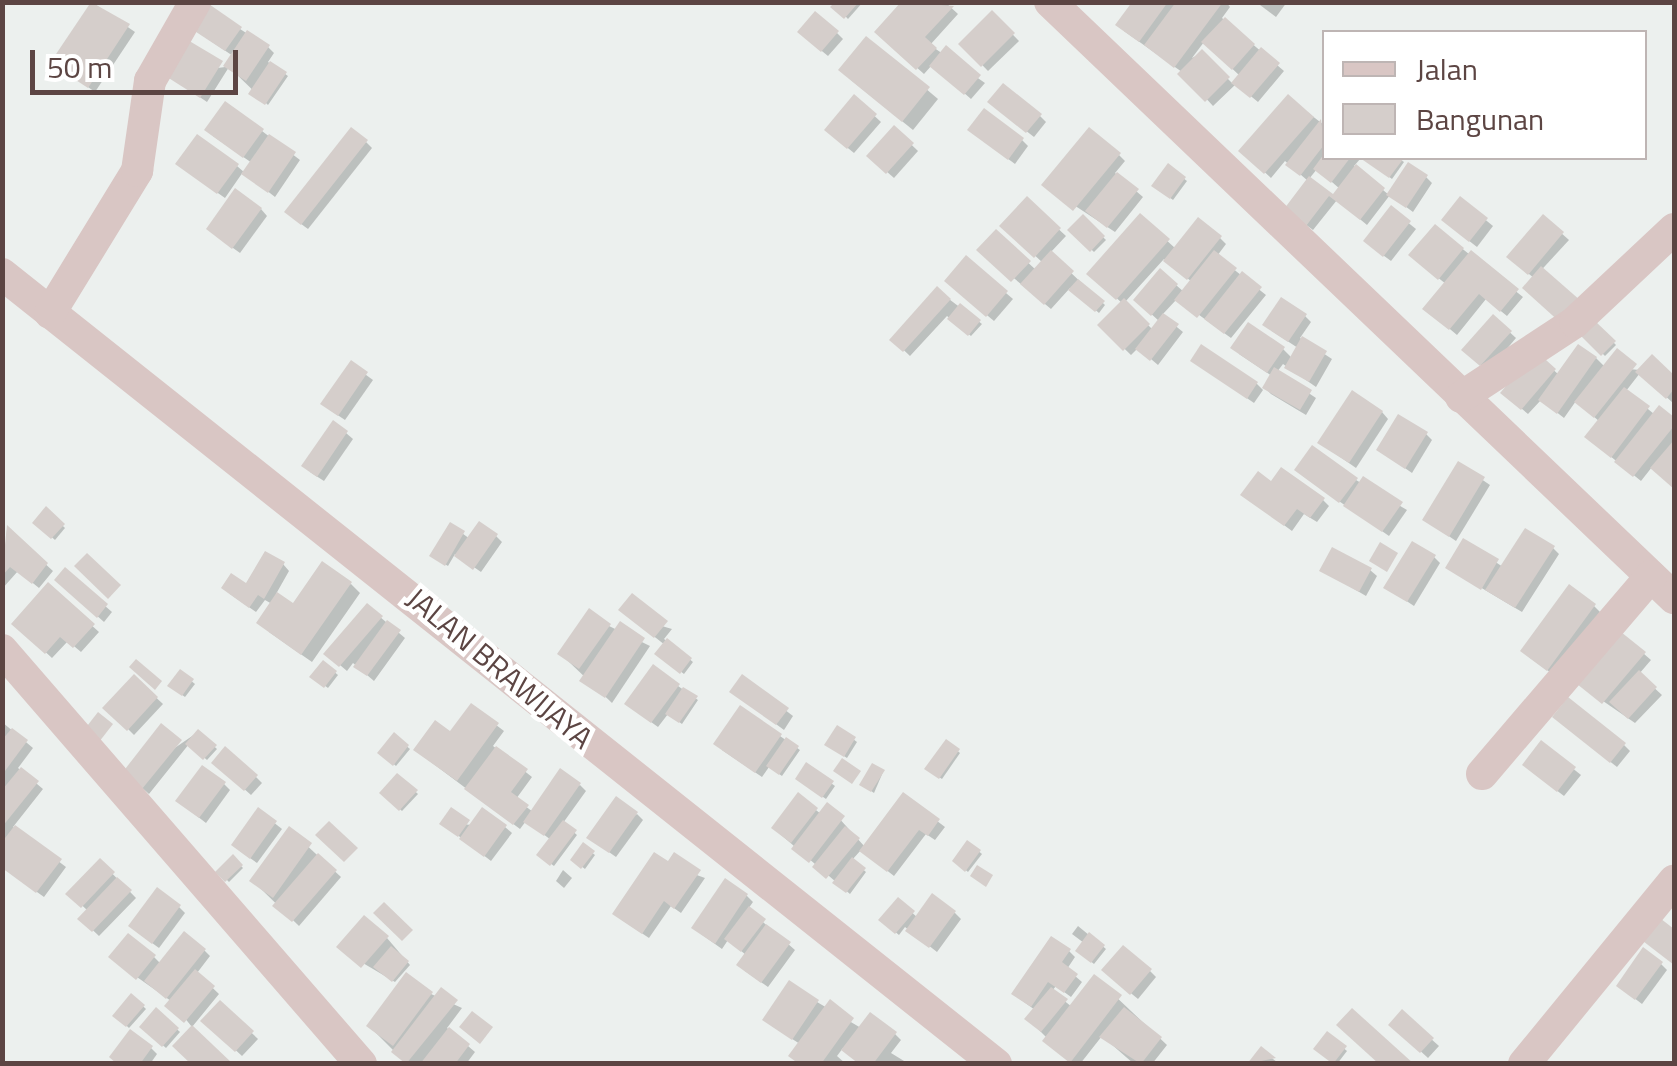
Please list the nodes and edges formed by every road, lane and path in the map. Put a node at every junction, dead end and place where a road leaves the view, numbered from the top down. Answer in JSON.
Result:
{"nodes":[{"id":1,"x":195,"y":2,"type":"edge"},
{"id":2,"x":1050,"y":2,"type":"edge"},
{"id":3,"x":1674,"y":229,"type":"edge"},
{"id":4,"x":2,"y":274,"type":"edge"},
{"id":5,"x":50,"y":312,"type":"junction"},
{"id":6,"x":1462,"y":397,"type":"junction"},
{"id":7,"x":1662,"y":587,"type":"edge"},
{"id":8,"x":2,"y":650,"type":"edge"},
{"id":9,"x":1482,"y":774,"type":"dead end"},
{"id":10,"x":1674,"y":881,"type":"edge"},
{"id":11,"x":361,"y":1064,"type":"edge"},
{"id":12,"x":996,"y":1064,"type":"edge"},
{"id":13,"x":1524,"y":1064,"type":"edge"}],
"edges":[{"from":1,"to":5,"type":"street"},
{"from":2,"to":6,"type":"street"},
{"from":3,"to":6,"type":"street"},
{"from":4,"to":5,"type":"street","name":"JALAN BRAWIJAYA"},
{"from":5,"to":12,"type":"street","name":"JALAN BRAWIJAYA"},
{"from":6,"to":7,"type":"street"},
{"from":7,"to":9,"type":"street"},
{"from":8,"to":11,"type":"street"},
{"from":10,"to":13,"type":"street"}]}
